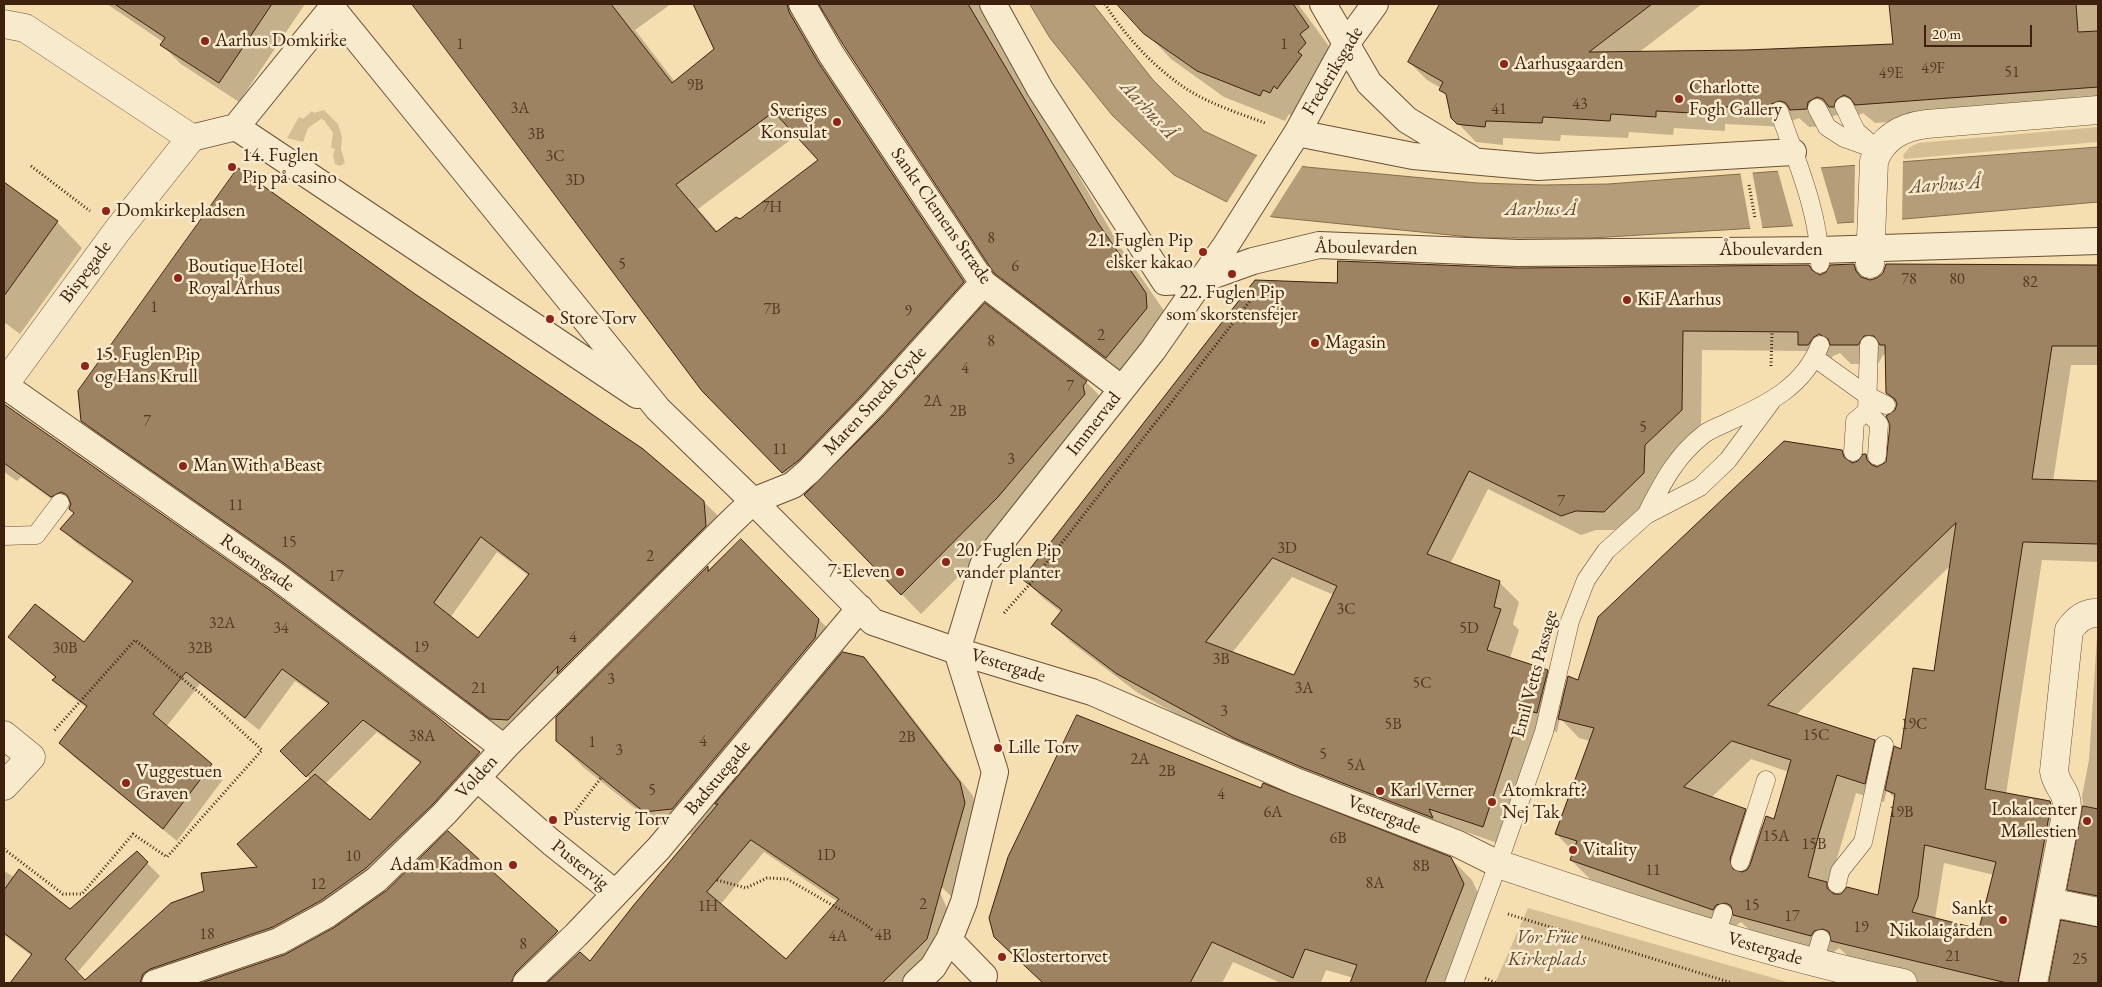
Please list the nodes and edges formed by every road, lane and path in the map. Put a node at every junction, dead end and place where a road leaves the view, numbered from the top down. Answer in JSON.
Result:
{"nodes":[{"id":1,"x":802,"y":4,"type":"edge"},
{"id":2,"x":992,"y":4,"type":"edge"},
{"id":3,"x":1105,"y":4,"type":"edge"},
{"id":4,"x":1324,"y":4,"type":"edge"},
{"id":5,"x":1375,"y":4,"type":"edge"},
{"id":6,"x":332,"y":6,"type":"edge"},
{"id":7,"x":4,"y":24,"type":"edge"},
{"id":8,"x":1346,"y":44,"type":"junction"},
{"id":9,"x":1844,"y":106,"type":"dead end"},
{"id":10,"x":1818,"y":108,"type":"dead end"},
{"id":11,"x":2098,"y":110,"type":"edge"},
{"id":12,"x":1779,"y":111,"type":"dead end"},
{"id":13,"x":236,"y":127,"type":"junction"},
{"id":14,"x":1295,"y":137,"type":"junction"},
{"id":15,"x":191,"y":138,"type":"junction"},
{"id":16,"x":1876,"y":156,"type":"junction"},
{"id":17,"x":1796,"y":159,"type":"junction"},
{"id":18,"x":1475,"y":162,"type":"junction"},
{"id":19,"x":31,"y":166,"type":"dead end"},
{"id":20,"x":1748,"y":179,"type":"dead end"},
{"id":21,"x":1757,"y":228,"type":"dead end"},
{"id":22,"x":117,"y":231,"type":"junction"},
{"id":23,"x":2098,"y":241,"type":"edge"},
{"id":24,"x":1226,"y":245,"type":"joint"},
{"id":25,"x":1870,"y":247,"type":"junction"},
{"id":26,"x":1819,"y":249,"type":"junction"},
{"id":27,"x":1200,"y":280,"type":"junction"},
{"id":28,"x":983,"y":283,"type":"junction"},
{"id":29,"x":1259,"y":288,"type":"dead end"},
{"id":30,"x":1869,"y":345,"type":"dead end"},
{"id":31,"x":4,"y":385,"type":"edge"},
{"id":32,"x":1122,"y":389,"type":"junction"},
{"id":33,"x":1770,"y":402,"type":"junction"},
{"id":34,"x":1867,"y":404,"type":"junction"},
{"id":35,"x":1886,"y":405,"type":"dead end"},
{"id":36,"x":658,"y":409,"type":"junction"},
{"id":37,"x":1853,"y":452,"type":"dead end"},
{"id":38,"x":1876,"y":456,"type":"dead end"},
{"id":39,"x":753,"y":501,"type":"junction"},
{"id":40,"x":60,"y":503,"type":"dead end"},
{"id":41,"x":1646,"y":515,"type":"junction"},
{"id":42,"x":4,"y":536,"type":"edge"},
{"id":43,"x":1029,"y":585,"type":"dead end"},
{"id":44,"x":2098,"y":613,"type":"edge"},
{"id":45,"x":866,"y":616,"type":"junction"},
{"id":46,"x":957,"y":651,"type":"junction"},
{"id":47,"x":4,"y":735,"type":"edge"},
{"id":48,"x":1884,"y":745,"type":"dead end"},
{"id":49,"x":504,"y":748,"type":"junction"},
{"id":50,"x":31,"y":757,"type":"junction"},
{"id":51,"x":477,"y":778,"type":"junction"},
{"id":52,"x":601,"y":778,"type":"dead end"},
{"id":53,"x":1766,"y":780,"type":"dead end"},
{"id":54,"x":4,"y":786,"type":"edge"},
{"id":55,"x":551,"y":842,"type":"junction"},
{"id":56,"x":4,"y":848,"type":"edge"},
{"id":57,"x":1740,"y":862,"type":"dead end"},
{"id":58,"x":1498,"y":864,"type":"junction"},
{"id":59,"x":717,"y":880,"type":"dead end"},
{"id":60,"x":1836,"y":884,"type":"dead end"},
{"id":61,"x":615,"y":893,"type":"junction"},
{"id":62,"x":2049,"y":902,"type":"junction"},
{"id":63,"x":1483,"y":906,"type":"junction"},
{"id":64,"x":2098,"y":912,"type":"edge"},
{"id":65,"x":872,"y":930,"type":"dead end"},
{"id":66,"x":950,"y":940,"type":"junction"},
{"id":67,"x":1824,"y":963,"type":"edge"},
{"id":68,"x":989,"y":981,"type":"edge"},
{"id":69,"x":154,"y":983,"type":"edge"},
{"id":70,"x":526,"y":983,"type":"edge"},
{"id":71,"x":916,"y":983,"type":"edge"},
{"id":72,"x":1454,"y":983,"type":"edge"},
{"id":73,"x":1732,"y":983,"type":"edge"},
{"id":74,"x":1903,"y":983,"type":"edge"},
{"id":75,"x":2033,"y":983,"type":"edge"}],
"edges":[{"from":1,"to":28,"type":"street","name":"Sankt Clemens Stræde"},
{"from":2,"to":27,"type":"street","name":"Åboulevarden"},
{"from":3,"to":14,"type":"path"},
{"from":4,"to":8,"type":"street"},
{"from":5,"to":8,"type":"street","name":"Frederiksgade"},
{"from":6,"to":13,"type":"street"},
{"from":6,"to":36,"type":"street"},
{"from":7,"to":15,"type":"street"},
{"from":8,"to":14,"type":"street","name":"Frederiksgade"},
{"from":8,"to":18,"type":"street"},
{"from":9,"to":16,"type":"lane"},
{"from":10,"to":16,"type":"lane"},
{"from":11,"to":16,"type":"street"},
{"from":12,"to":17,"type":"lane"},
{"from":13,"to":15,"type":"street"},
{"from":13,"to":36,"type":"street"},
{"from":14,"to":18,"type":"street"},
{"from":14,"to":24,"type":"street","name":"Frederiksgade"},
{"from":15,"to":22,"type":"street","name":"Bispegade"},
{"from":16,"to":25,"type":"street"},
{"from":17,"to":18,"type":"street"},
{"from":17,"to":26,"type":"lane"},
{"from":19,"to":22,"type":"path"},
{"from":20,"to":21,"type":"path"},
{"from":22,"to":31,"type":"street","name":"Bispegade"},
{"from":23,"to":25,"type":"street","name":"Åboulevarden"},
{"from":24,"to":27,"type":"street","name":"Immervad"},
{"from":25,"to":26,"type":"street","name":"Åboulevarden"},
{"from":26,"to":27,"type":"street","name":"Åboulevarden"},
{"from":27,"to":32,"type":"street","name":"Immervad"},
{"from":28,"to":32,"type":"street","name":"Sankt Clemens Stræde"},
{"from":28,"to":39,"type":"street","name":"Maren Smeds Gyde"},
{"from":29,"to":43,"type":"path"},
{"from":30,"to":34,"type":"lane"},
{"from":31,"to":49,"type":"street","name":"Rosensgade"},
{"from":32,"to":46,"type":"street","name":"Immervad"},
{"from":33,"to":34,"type":"lane","name":"Emil Vetts Passage"},
{"from":33,"to":41,"type":"lane","name":"Emil Vetts Passage"},
{"from":33,"to":41,"type":"lane","name":"Emil Vetts Passage"},
{"from":34,"to":35,"type":"lane"},
{"from":34,"to":37,"type":"lane"},
{"from":34,"to":38,"type":"lane"},
{"from":36,"to":39,"type":"street"},
{"from":39,"to":45,"type":"street"},
{"from":39,"to":49,"type":"street","name":"Volden"},
{"from":40,"to":42,"type":"lane"},
{"from":41,"to":58,"type":"lane","name":"Emil Vetts Passage"},
{"from":44,"to":62,"type":"street"},
{"from":45,"to":46,"type":"street","name":"Vestergade"},
{"from":45,"to":61,"type":"street","name":"Badstuegade"},
{"from":46,"to":58,"type":"street","name":"Vestergade"},
{"from":46,"to":66,"type":"street"},
{"from":47,"to":50,"type":"street"},
{"from":48,"to":60,"type":"lane"},
{"from":49,"to":51,"type":"street","name":"Volden"},
{"from":50,"to":54,"type":"street"},
{"from":50,"to":56,"type":"path"},
{"from":51,"to":55,"type":"street","name":"Pustervig"},
{"from":51,"to":69,"type":"street","name":"Volden"},
{"from":52,"to":55,"type":"path"},
{"from":53,"to":57,"type":"lane"},
{"from":55,"to":61,"type":"street","name":"Pustervig"},
{"from":58,"to":63,"type":"lane","name":"Emil Vetts Passage"},
{"from":58,"to":67,"type":"street","name":"Vestergade"},
{"from":59,"to":65,"type":"path"},
{"from":61,"to":70,"type":"street","name":"Badstuegade"},
{"from":62,"to":64,"type":"street"},
{"from":62,"to":75,"type":"street"},
{"from":63,"to":72,"type":"lane","name":"Emil Vetts Passage"},
{"from":63,"to":73,"type":"path"},
{"from":66,"to":68,"type":"street"},
{"from":66,"to":71,"type":"street"},
{"from":67,"to":74,"type":"street","name":"Vestergade"}]}
